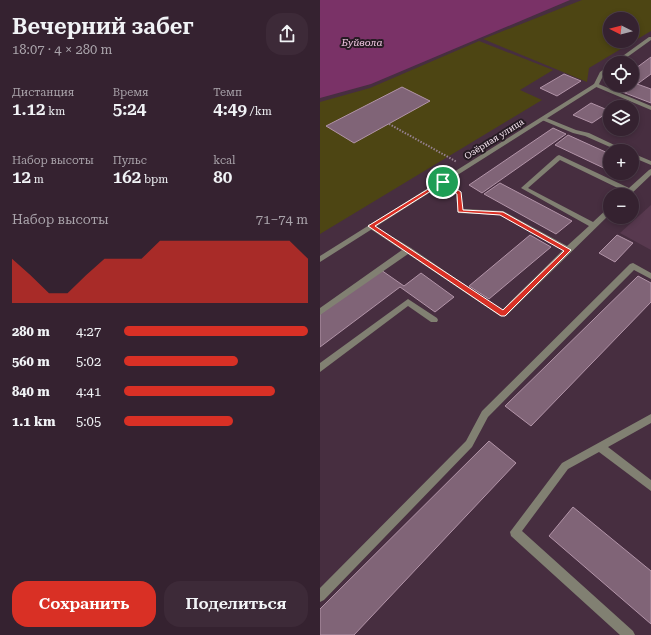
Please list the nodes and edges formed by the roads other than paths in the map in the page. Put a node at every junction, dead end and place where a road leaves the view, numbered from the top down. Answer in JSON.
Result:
{"nodes":[{"id":1,"x":651,"y":38,"type":"edge"},
{"id":2,"x":626,"y":56,"type":"edge"},
{"id":3,"x":603,"y":72,"type":"edge"},
{"id":4,"x":596,"y":85,"type":"junction"},
{"id":5,"x":651,"y":108,"type":"edge"},
{"id":6,"x":544,"y":119,"type":"junction"},
{"id":7,"x":609,"y":144,"type":"edge"},
{"id":8,"x":639,"y":158,"type":"edge"},
{"id":9,"x":651,"y":163,"type":"edge"},
{"id":10,"x":651,"y":171,"type":"edge"},
{"id":11,"x":443,"y":182,"type":"junction"},
{"id":12,"x":618,"y":188,"type":"edge"},
{"id":13,"x":633,"y":188,"type":"edge"},
{"id":14,"x":603,"y":217,"type":"edge"},
{"id":15,"x":594,"y":225,"type":"junction"},
{"id":16,"x":371,"y":226,"type":"junction"},
{"id":17,"x":408,"y":250,"type":"junction"},
{"id":18,"x":568,"y":250,"type":"junction"},
{"id":19,"x":320,"y":259,"type":"edge"},
{"id":20,"x":651,"y":276,"type":"edge"},
{"id":21,"x":320,"y":312,"type":"edge"},
{"id":22,"x":434,"y":320,"type":"dead end"},
{"id":23,"x":320,"y":368,"type":"edge"},
{"id":24,"x":651,"y":418,"type":"edge"},
{"id":25,"x":600,"y":447,"type":"junction"},
{"id":26,"x":651,"y":486,"type":"edge"},
{"id":27,"x":320,"y":596,"type":"edge"},
{"id":28,"x":629,"y":635,"type":"edge"}],
"edges":[{"from":1,"to":2,"type":"street"},
{"from":3,"to":4,"type":"street","name":"Озёрная улица"},
{"from":4,"to":5,"type":"street"},
{"from":4,"to":6,"type":"street","name":"Озёрная улица"},
{"from":6,"to":7,"type":"street"},
{"from":6,"to":11,"type":"street","name":"Озёрная улица"},
{"from":8,"to":9,"type":"street"},
{"from":10,"to":13,"type":"street"},
{"from":11,"to":16,"type":"street","name":"Озёрная улица"},
{"from":11,"to":18,"type":"street"},
{"from":12,"to":15,"type":"street"},
{"from":14,"to":15,"type":"street"},
{"from":15,"to":18,"type":"street"},
{"from":16,"to":17,"type":"street"},
{"from":16,"to":19,"type":"street","name":"Озёрная улица"},
{"from":17,"to":18,"type":"street"},
{"from":17,"to":21,"type":"street"},
{"from":20,"to":27,"type":"street"},
{"from":22,"to":23,"type":"street"},
{"from":24,"to":25,"type":"street"},
{"from":25,"to":26,"type":"street"},
{"from":25,"to":28,"type":"street"}]}
